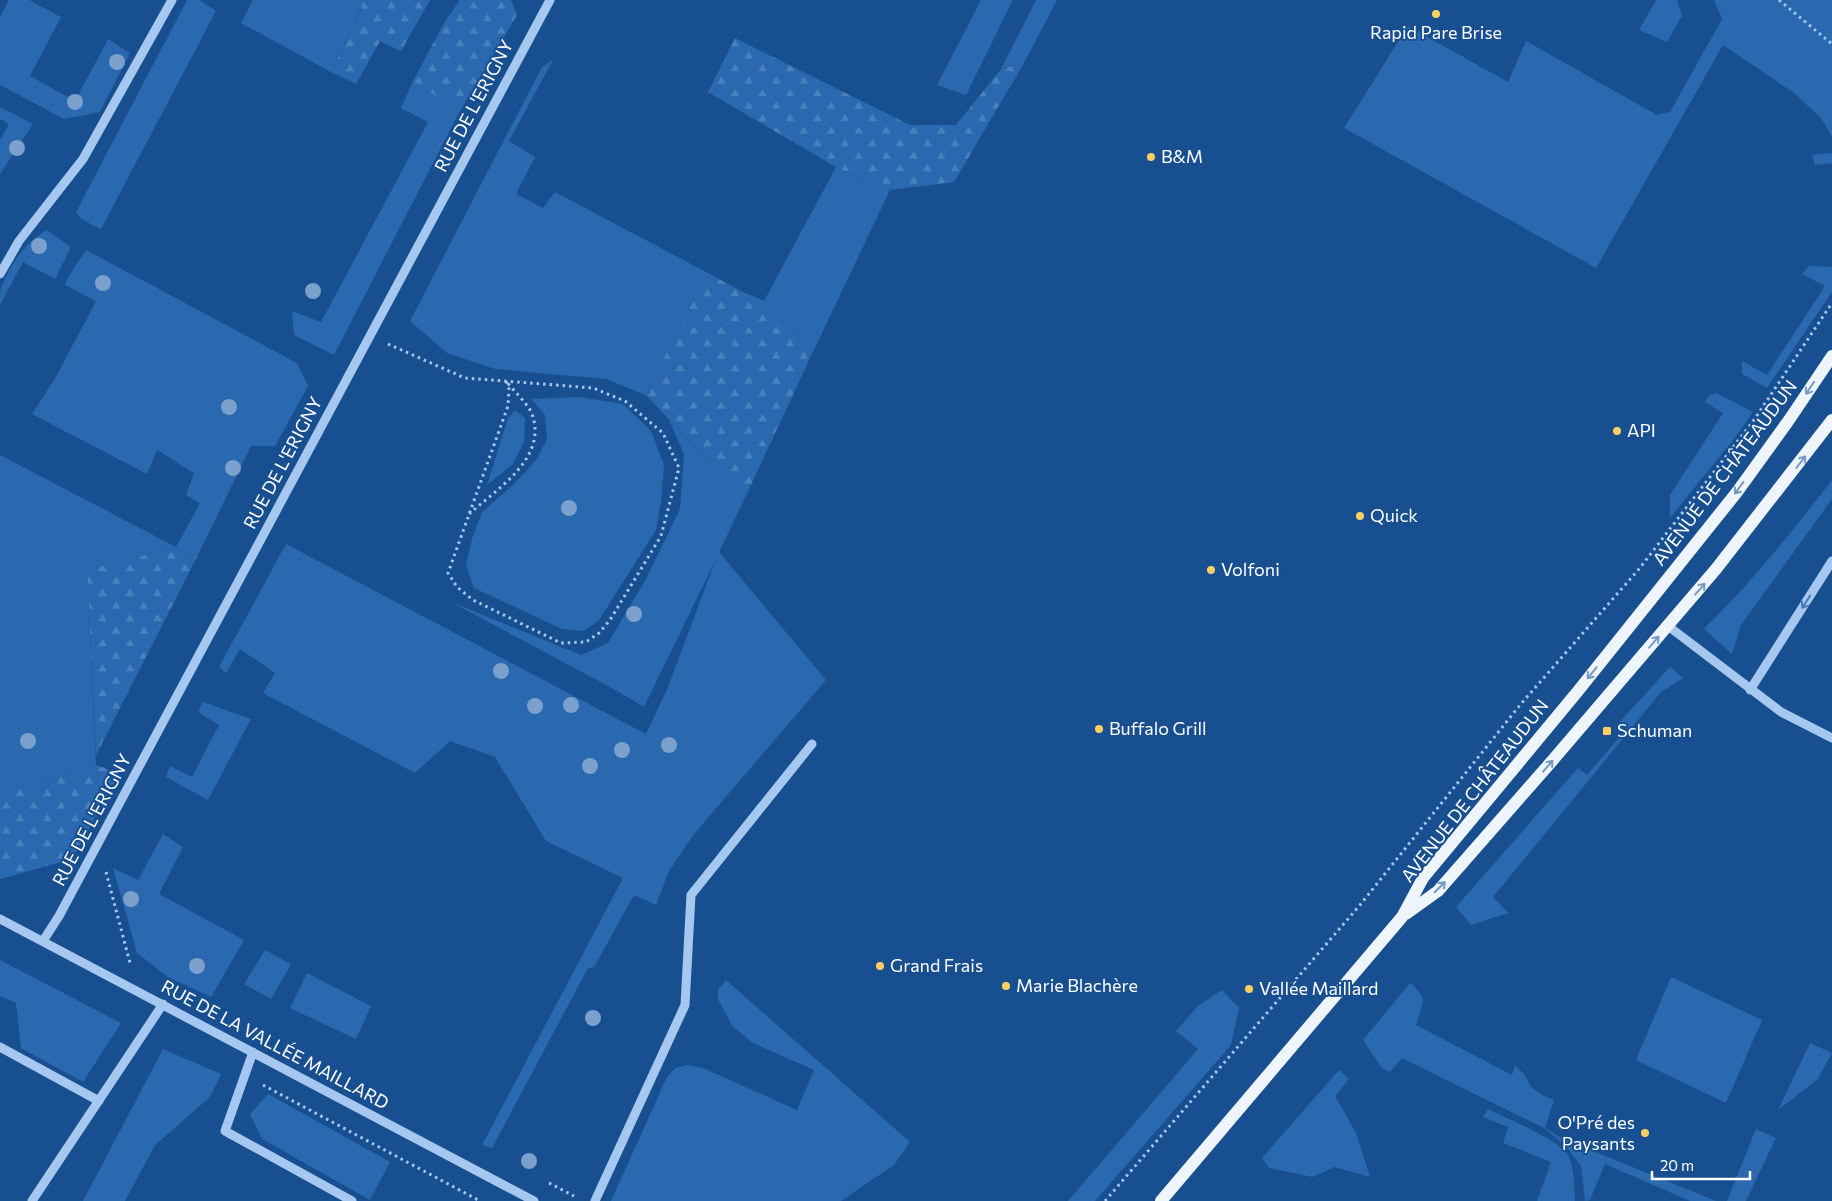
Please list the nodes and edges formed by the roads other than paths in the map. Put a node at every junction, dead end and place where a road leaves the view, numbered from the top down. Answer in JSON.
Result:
{"nodes":[{"id":1,"x":172,"y":0,"type":"edge"},
{"id":2,"x":550,"y":0,"type":"edge"},
{"id":3,"x":0,"y":274,"type":"edge"},
{"id":4,"x":1832,"y":356,"type":"edge"},
{"id":5,"x":1832,"y":420,"type":"edge"},
{"id":6,"x":1832,"y":561,"type":"edge"},
{"id":7,"x":1668,"y":626,"type":"junction"},
{"id":8,"x":1750,"y":690,"type":"junction"},
{"id":9,"x":1832,"y":738,"type":"edge"},
{"id":10,"x":812,"y":744,"type":"dead end"},
{"id":11,"x":1402,"y":917,"type":"junction"},
{"id":12,"x":0,"y":919,"type":"edge"},
{"id":13,"x":43,"y":941,"type":"junction"},
{"id":14,"x":163,"y":1004,"type":"junction"},
{"id":15,"x":0,"y":1047,"type":"edge"},
{"id":16,"x":253,"y":1052,"type":"junction"},
{"id":17,"x":99,"y":1101,"type":"junction"},
{"id":18,"x":32,"y":1201,"type":"edge"},
{"id":19,"x":352,"y":1201,"type":"edge"},
{"id":20,"x":534,"y":1201,"type":"edge"},
{"id":21,"x":595,"y":1201,"type":"edge"},
{"id":22,"x":1161,"y":1201,"type":"edge"}],
"edges":[{"from":1,"to":3,"type":"street"},
{"from":2,"to":13,"type":"street","name":"RUE DE L'ERIGNY"},
{"from":4,"to":11,"type":"main road","name":"AVENUE DE CHÂTEAUDUN","one_way":true},
{"from":7,"to":5,"type":"main road","name":"AVENUE DE CHÂTEAUDUN","one_way":true},
{"from":6,"to":8,"type":"street","one_way":true},
{"from":7,"to":8,"type":"street"},
{"from":11,"to":7,"type":"main road","name":"AVENUE DE CHÂTEAUDUN","one_way":true},
{"from":8,"to":9,"type":"street"},
{"from":10,"to":21,"type":"street"},
{"from":11,"to":22,"type":"main road"},
{"from":12,"to":13,"type":"street","name":"RUE DE LA VALLÉE MAILLARD"},
{"from":13,"to":14,"type":"street","name":"RUE DE LA VALLÉE MAILLARD"},
{"from":14,"to":16,"type":"street","name":"RUE DE LA VALLÉE MAILLARD"},
{"from":14,"to":17,"type":"street"},
{"from":15,"to":17,"type":"street"},
{"from":16,"to":19,"type":"street"},
{"from":16,"to":20,"type":"street","name":"RUE DE LA VALLÉE MAILLARD"},
{"from":17,"to":18,"type":"street"}]}
